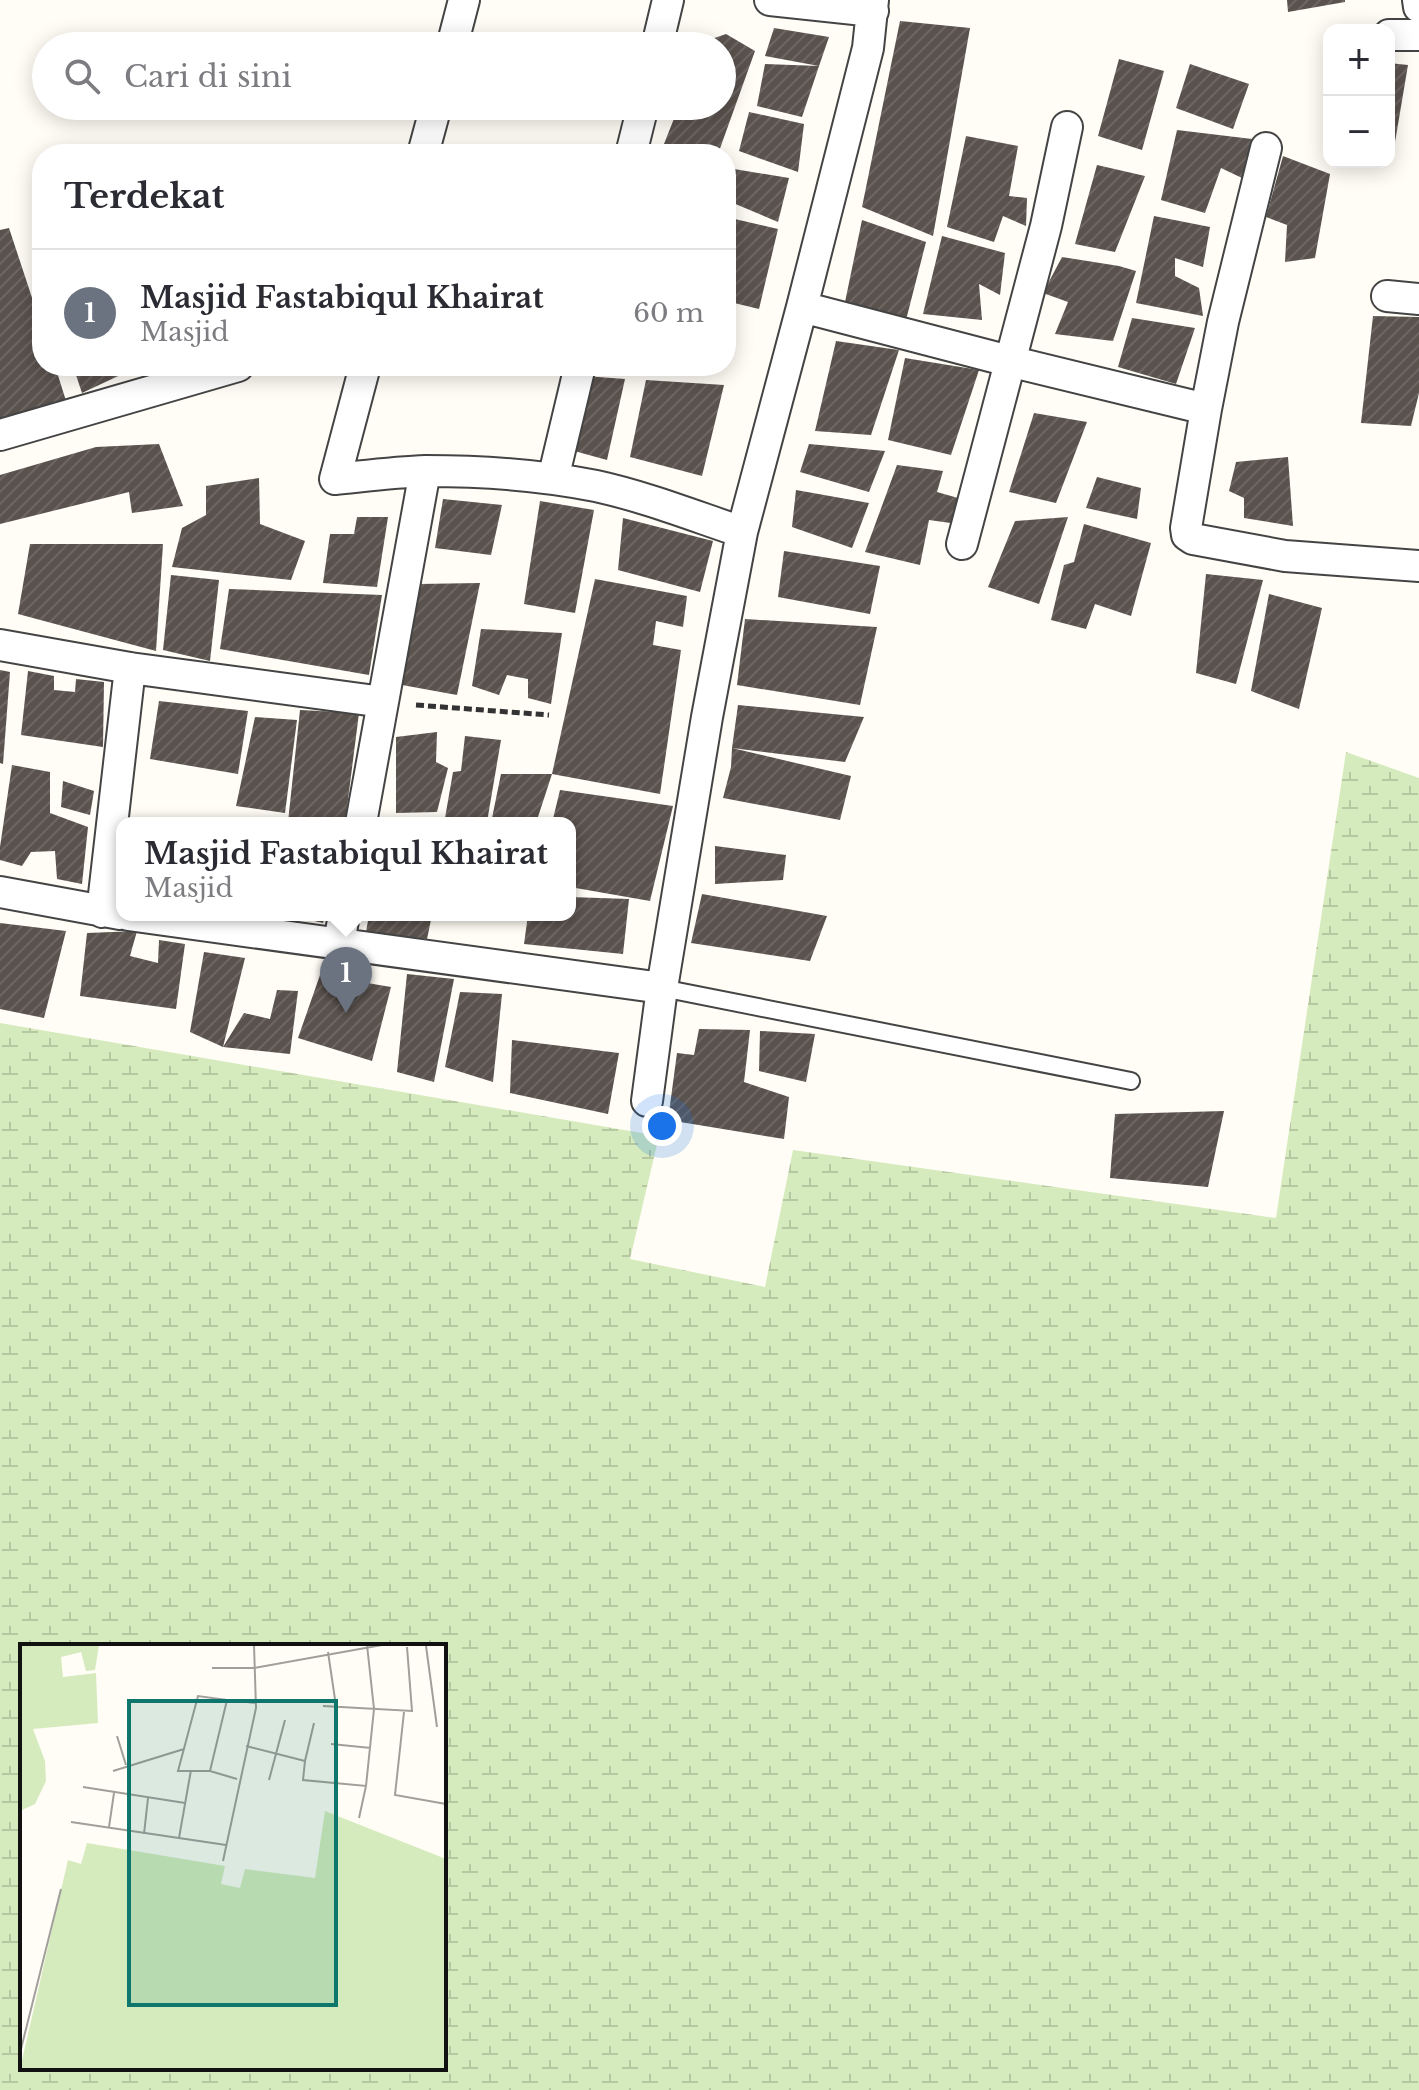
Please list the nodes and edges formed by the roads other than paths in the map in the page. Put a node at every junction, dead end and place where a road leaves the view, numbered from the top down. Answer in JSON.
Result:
{"nodes":[{"id":1,"x":464,"y":0,"type":"edge"},
{"id":2,"x":668,"y":0,"type":"edge"},
{"id":3,"x":770,"y":0,"type":"edge"},
{"id":4,"x":1418,"y":0,"type":"edge"},
{"id":5,"x":873,"y":5,"type":"edge"},
{"id":6,"x":1419,"y":7,"type":"edge"},
{"id":7,"x":456,"y":32,"type":"edge"},
{"id":8,"x":660,"y":32,"type":"edge"},
{"id":9,"x":1395,"y":35,"type":"edge"},
{"id":10,"x":1419,"y":35,"type":"edge"},
{"id":11,"x":432,"y":120,"type":"edge"},
{"id":12,"x":640,"y":120,"type":"edge"},
{"id":13,"x":1067,"y":127,"type":"dead end"},
{"id":14,"x":426,"y":144,"type":"edge"},
{"id":15,"x":634,"y":144,"type":"edge"},
{"id":16,"x":1266,"y":148,"type":"dead end"},
{"id":17,"x":1387,"y":296,"type":"dead end"},
{"id":18,"x":1419,"y":299,"type":"edge"},
{"id":19,"x":802,"y":307,"type":"junction"},
{"id":20,"x":1009,"y":361,"type":"junction"},
{"id":21,"x":362,"y":376,"type":"edge"},
{"id":22,"x":578,"y":376,"type":"edge"},
{"id":23,"x":162,"y":377,"type":"edge"},
{"id":24,"x":1206,"y":409,"type":"junction"},
{"id":25,"x":0,"y":435,"type":"edge"},
{"id":26,"x":425,"y":471,"type":"junction"},
{"id":27,"x":553,"y":479,"type":"junction"},
{"id":28,"x":742,"y":532,"type":"junction"},
{"id":29,"x":962,"y":544,"type":"dead end"},
{"id":30,"x":1419,"y":566,"type":"edge"},
{"id":31,"x":0,"y":645,"type":"edge"},
{"id":32,"x":130,"y":668,"type":"junction"},
{"id":33,"x":383,"y":702,"type":"junction"},
{"id":34,"x":122,"y":817,"type":"edge"},
{"id":35,"x":362,"y":817,"type":"edge"},
{"id":36,"x":0,"y":892,"type":"edge"},
{"id":37,"x":116,"y":914,"type":"edge"},
{"id":38,"x":222,"y":921,"type":"edge"},
{"id":39,"x":342,"y":929,"type":"edge"},
{"id":40,"x":662,"y":988,"type":"junction"},
{"id":41,"x":1131,"y":1081,"type":"dead end"},
{"id":42,"x":647,"y":1101,"type":"dead end"}],
"edges":[{"from":1,"to":7,"type":"street"},
{"from":2,"to":8,"type":"street"},
{"from":3,"to":5,"type":"street"},
{"from":4,"to":6,"type":"street"},
{"from":5,"to":19,"type":"street"},
{"from":9,"to":10,"type":"street"},
{"from":11,"to":14,"type":"street"},
{"from":12,"to":15,"type":"street"},
{"from":13,"to":20,"type":"street"},
{"from":16,"to":24,"type":"street"},
{"from":17,"to":18,"type":"street"},
{"from":19,"to":20,"type":"street"},
{"from":19,"to":28,"type":"street"},
{"from":20,"to":24,"type":"street"},
{"from":20,"to":29,"type":"street"},
{"from":21,"to":26,"type":"street"},
{"from":22,"to":27,"type":"street"},
{"from":23,"to":25,"type":"street"},
{"from":24,"to":30,"type":"street"},
{"from":26,"to":27,"type":"street"},
{"from":26,"to":33,"type":"street"},
{"from":27,"to":28,"type":"street"},
{"from":28,"to":40,"type":"street"},
{"from":31,"to":32,"type":"street"},
{"from":32,"to":33,"type":"street"},
{"from":32,"to":34,"type":"street"},
{"from":33,"to":35,"type":"street"},
{"from":36,"to":37,"type":"street"},
{"from":38,"to":39,"type":"street"},
{"from":39,"to":40,"type":"street"},
{"from":40,"to":41,"type":"lane"},
{"from":40,"to":42,"type":"street"}]}
